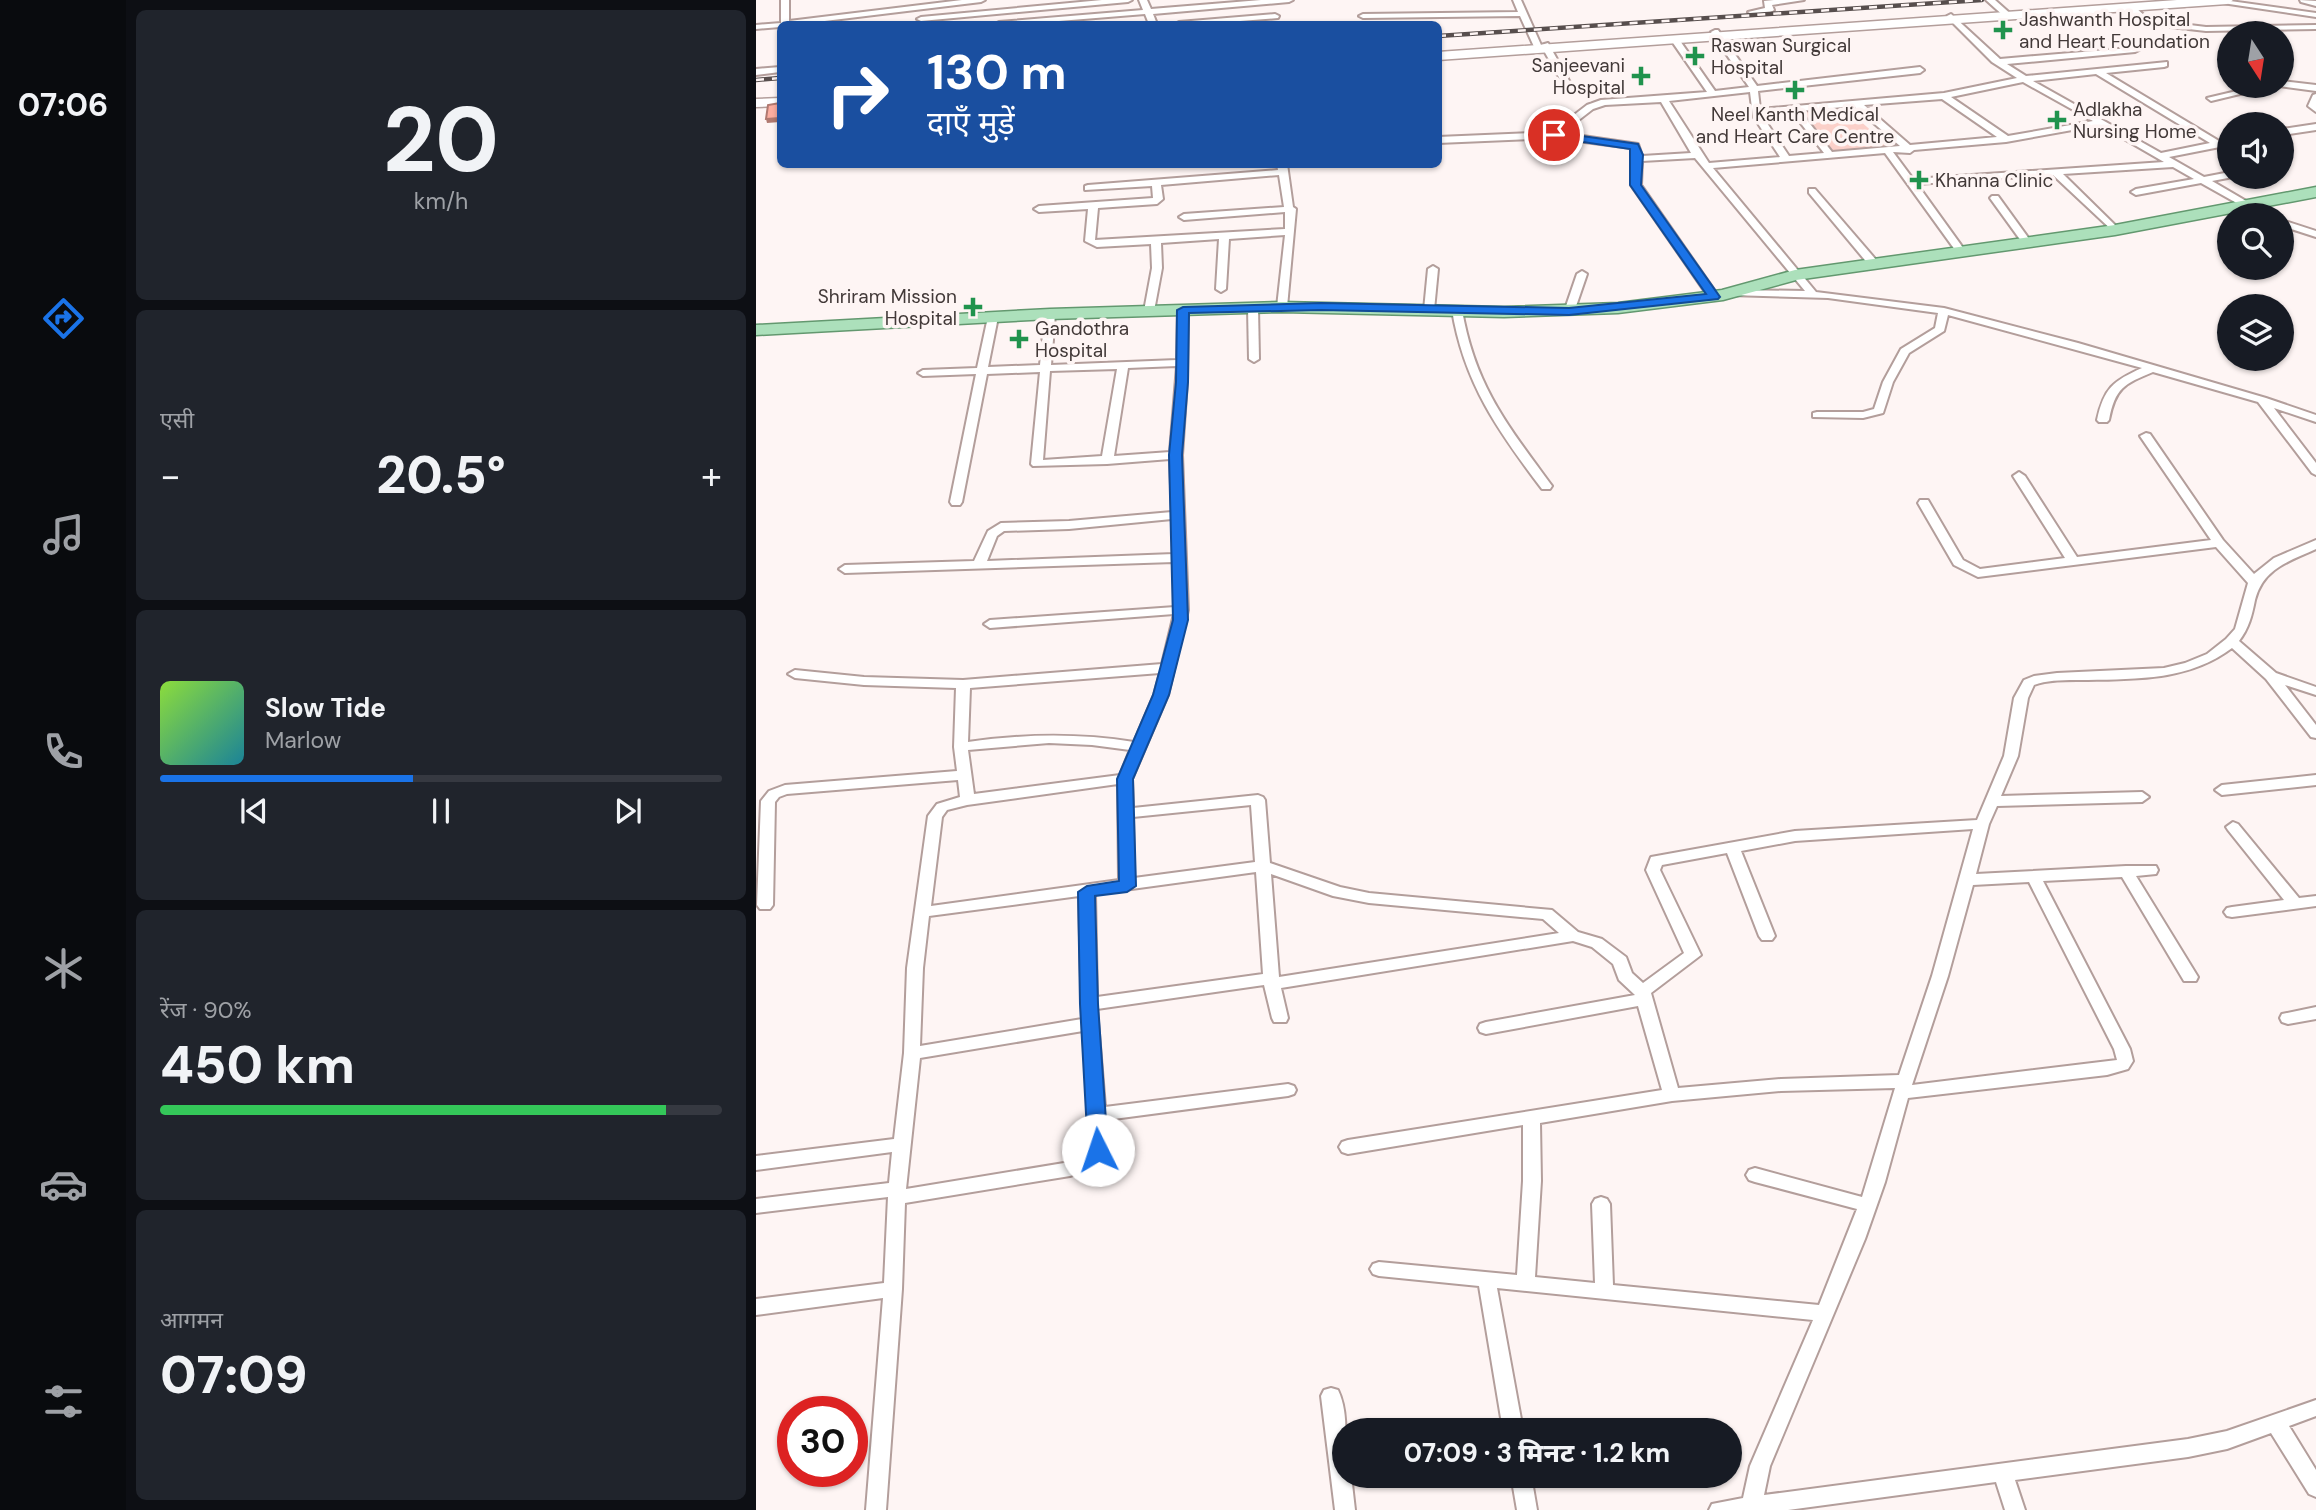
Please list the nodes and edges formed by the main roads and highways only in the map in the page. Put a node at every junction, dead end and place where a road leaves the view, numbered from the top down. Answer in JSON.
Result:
{"nodes":[{"id":1,"x":2316,"y":192,"type":"edge"},
{"id":2,"x":756,"y":330,"type":"edge"}],
"edges":[{"from":1,"to":2,"type":"main road"}]}
